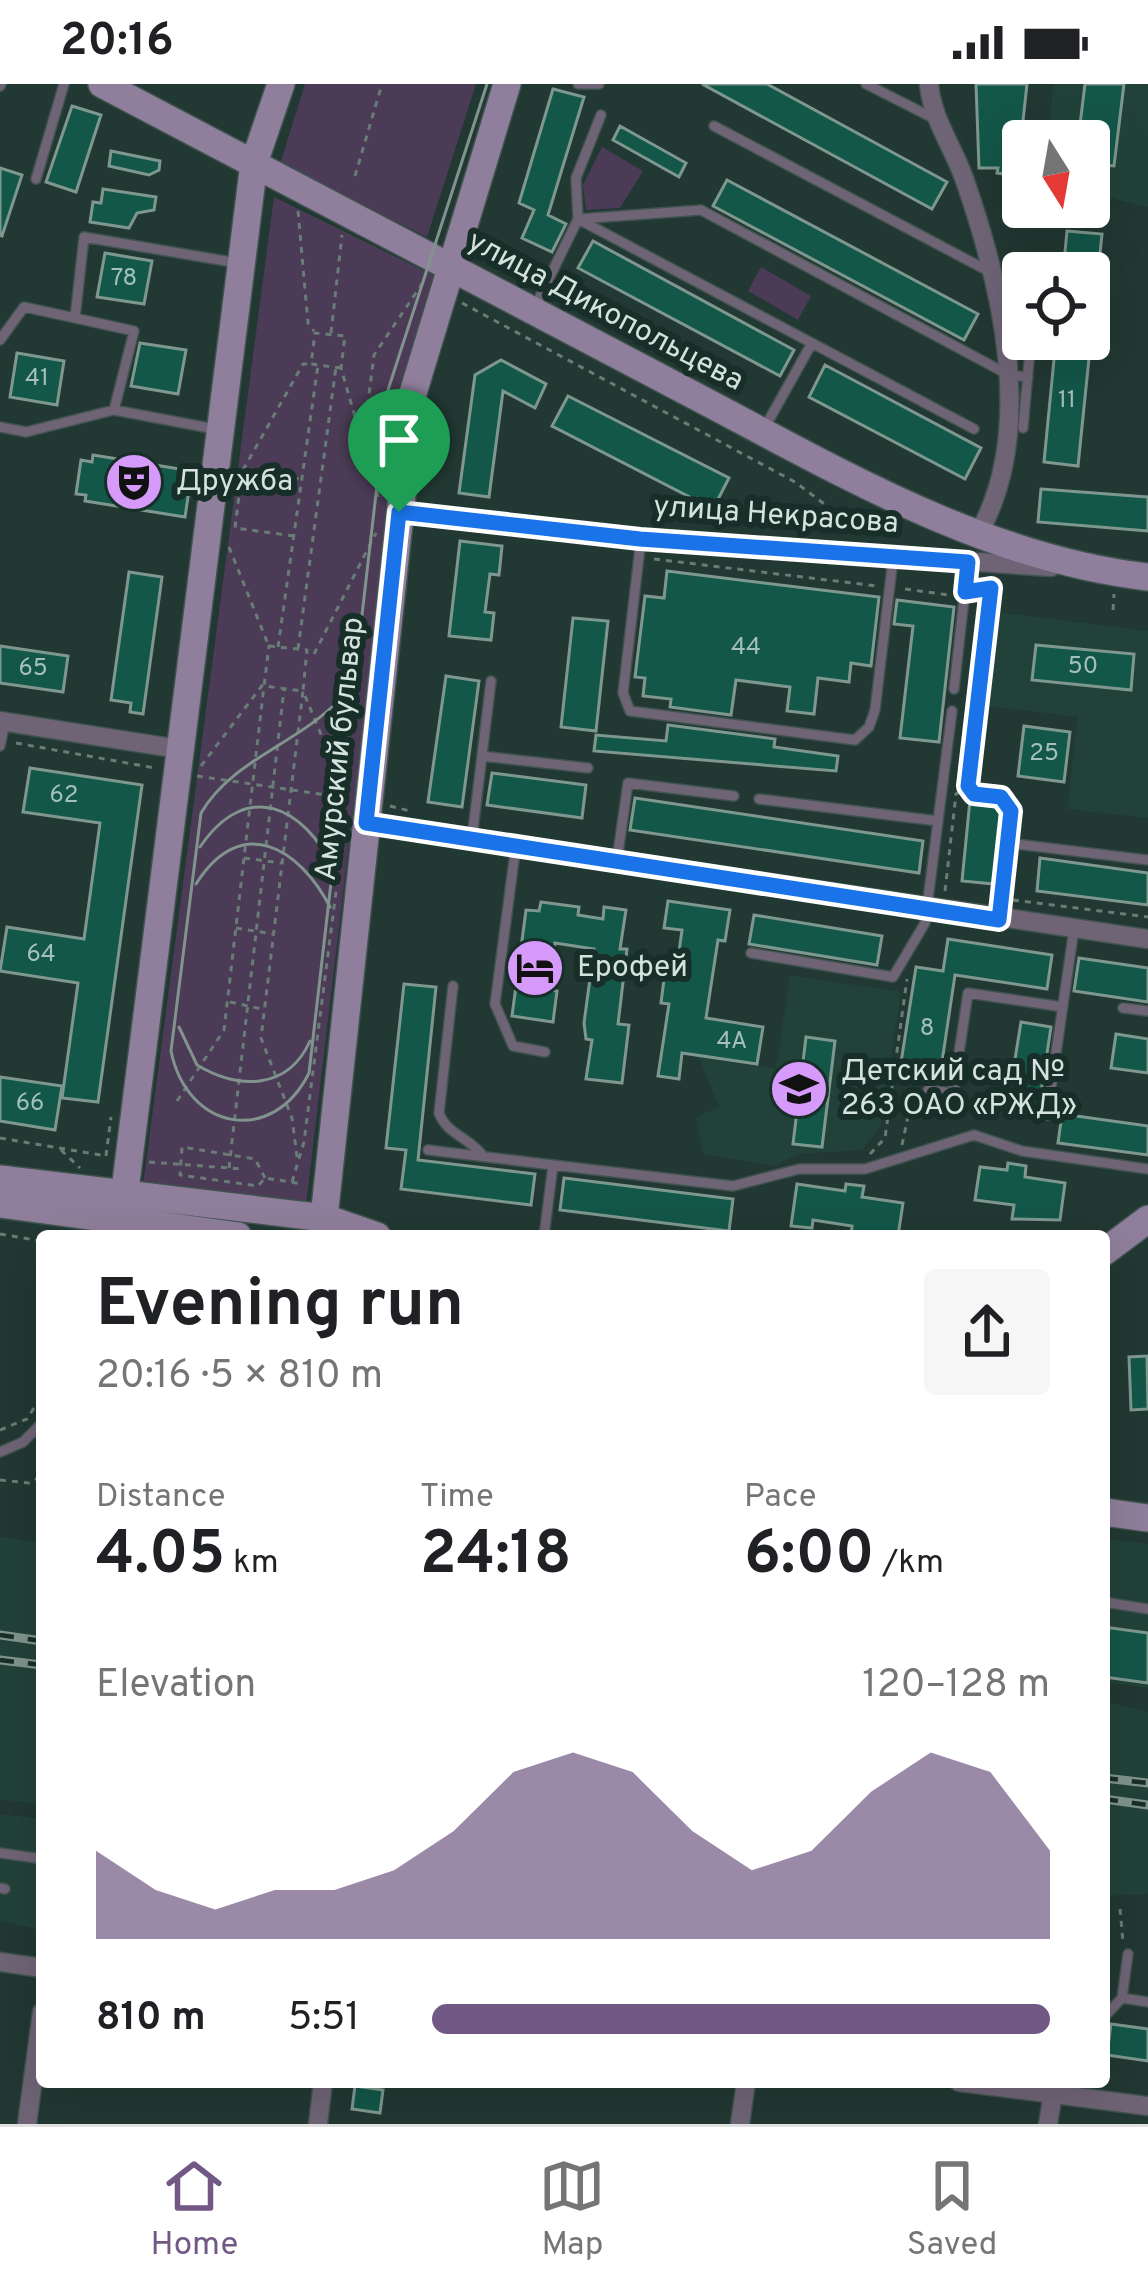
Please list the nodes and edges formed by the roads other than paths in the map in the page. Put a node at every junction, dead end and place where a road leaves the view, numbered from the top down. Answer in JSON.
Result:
{"nodes":[{"id":1,"x":64,"y":84,"type":"edge"},
{"id":2,"x":281,"y":84,"type":"edge"},
{"id":3,"x":507,"y":84,"type":"edge"},
{"id":4,"x":578,"y":84,"type":"edge"},
{"id":5,"x":598,"y":84,"type":"edge"},
{"id":6,"x":866,"y":84,"type":"edge"},
{"id":7,"x":929,"y":84,"type":"edge"},
{"id":8,"x":120,"y":88,"type":"edge"},
{"id":9,"x":601,"y":115,"type":"dead end"},
{"id":10,"x":937,"y":120,"type":"junction"},
{"id":11,"x":714,"y":126,"type":"dead end"},
{"id":12,"x":254,"y":163,"type":"junction"},
{"id":13,"x":35,"y":179,"type":"dead end"},
{"id":14,"x":578,"y":219,"type":"junction"},
{"id":15,"x":242,"y":264,"type":"junction"},
{"id":16,"x":996,"y":275,"type":"junction"},
{"id":17,"x":442,"y":276,"type":"junction"},
{"id":18,"x":532,"y":312,"type":"junction"},
{"id":19,"x":75,"y":318,"type":"junction"},
{"id":20,"x":0,"y":340,"type":"edge"},
{"id":21,"x":812,"y":343,"type":"junction"},
{"id":22,"x":1024,"y":360,"type":"edge"},
{"id":23,"x":1018,"y":376,"type":"junction"},
{"id":24,"x":114,"y":410,"type":"junction"},
{"id":25,"x":0,"y":427,"type":"edge"},
{"id":26,"x":974,"y":428,"type":"dead end"},
{"id":27,"x":1023,"y":428,"type":"dead end"},
{"id":28,"x":220,"y":429,"type":"junction"},
{"id":29,"x":763,"y":431,"type":"junction"},
{"id":30,"x":388,"y":516,"type":"junction"},
{"id":31,"x":639,"y":548,"type":"junction"},
{"id":32,"x":972,"y":549,"type":"junction"},
{"id":33,"x":892,"y":559,"type":"junction"},
{"id":34,"x":1148,"y":577,"type":"edge"},
{"id":35,"x":491,"y":682,"type":"dead end"},
{"id":36,"x":955,"y":689,"type":"dead end"},
{"id":37,"x":952,"y":711,"type":"dead end"},
{"id":38,"x":2,"y":732,"type":"edge"},
{"id":39,"x":482,"y":756,"type":"junction"},
{"id":40,"x":174,"y":760,"type":"junction"},
{"id":41,"x":588,"y":769,"type":"dead end"},
{"id":42,"x":734,"y":796,"type":"dead end"},
{"id":43,"x":759,"y":799,"type":"dead end"},
{"id":44,"x":361,"y":811,"type":"junction"},
{"id":45,"x":1011,"y":811,"type":"road end"},
{"id":46,"x":938,"y":821,"type":"junction"},
{"id":47,"x":472,"y":838,"type":"junction"},
{"id":48,"x":1008,"y":843,"type":"junction"},
{"id":49,"x":516,"y":845,"type":"junction"},
{"id":50,"x":617,"y":860,"type":"junction"},
{"id":51,"x":1148,"y":860,"type":"edge"},
{"id":52,"x":927,"y":909,"type":"junction"},
{"id":53,"x":999,"y":920,"type":"junction"},
{"id":54,"x":1074,"y":929,"type":"junction"},
{"id":55,"x":1148,"y":939,"type":"edge"},
{"id":56,"x":751,"y":953,"type":"dead end"},
{"id":57,"x":453,"y":986,"type":"dead end"},
{"id":58,"x":1063,"y":1006,"type":"junction"},
{"id":59,"x":1123,"y":1008,"type":"dead end"},
{"id":60,"x":1148,"y":1011,"type":"edge"},
{"id":61,"x":544,"y":1052,"type":"dead end"},
{"id":62,"x":928,"y":1090,"type":"road end"},
{"id":63,"x":1047,"y":1115,"type":"dead end"},
{"id":64,"x":428,"y":1150,"type":"dead end"},
{"id":65,"x":483,"y":1156,"type":"junction"},
{"id":66,"x":553,"y":1165,"type":"junction"},
{"id":67,"x":1148,"y":1169,"type":"edge"},
{"id":68,"x":0,"y":1179,"type":"edge"},
{"id":69,"x":81,"y":1203,"type":"edge"},
{"id":70,"x":0,"y":1204,"type":"edge"},
{"id":71,"x":123,"y":1208,"type":"junction"},
{"id":72,"x":1148,"y":1220,"type":"edge"},
{"id":73,"x":323,"y":1227,"type":"edge"},
{"id":74,"x":213,"y":1230,"type":"edge"},
{"id":75,"x":545,"y":1230,"type":"edge"},
{"id":76,"x":1110,"y":1248,"type":"edge"},
{"id":77,"x":36,"y":1429,"type":"edge"},
{"id":78,"x":0,"y":1452,"type":"edge"},
{"id":79,"x":1110,"y":1513,"type":"edge"},
{"id":80,"x":1148,"y":1518,"type":"edge"},
{"id":81,"x":1110,"y":1603,"type":"edge"},
{"id":82,"x":1148,"y":1609,"type":"edge"},
{"id":83,"x":0,"y":1853,"type":"edge"},
{"id":84,"x":36,"y":1858,"type":"dead end"},
{"id":85,"x":1128,"y":1954,"type":"road end"},
{"id":86,"x":0,"y":1962,"type":"edge"},
{"id":87,"x":36,"y":1967,"type":"edge"},
{"id":88,"x":1122,"y":1999,"type":"junction"},
{"id":89,"x":1148,"y":2002,"type":"edge"},
{"id":90,"x":1110,"y":2012,"type":"edge"},
{"id":91,"x":36,"y":2057,"type":"edge"},
{"id":92,"x":322,"y":2088,"type":"edge"},
{"id":93,"x":745,"y":2088,"type":"edge"},
{"id":94,"x":1020,"y":2088,"type":"edge"},
{"id":95,"x":1095,"y":2091,"type":"edge"},
{"id":96,"x":1053,"y":2094,"type":"junction"},
{"id":97,"x":1148,"y":2106,"type":"edge"},
{"id":98,"x":27,"y":2124,"type":"edge"},
{"id":99,"x":318,"y":2124,"type":"edge"},
{"id":100,"x":740,"y":2124,"type":"edge"},
{"id":101,"x":1048,"y":2124,"type":"edge"}],
"edges":[{"from":1,"to":13,"type":"lane"},
{"from":2,"to":12,"type":"street"},
{"from":3,"to":17,"type":"street","name":"Амурский бульвар"},
{"from":4,"to":5,"type":"lane"},
{"from":6,"to":10,"type":"lane"},
{"from":7,"to":10,"type":"street"},
{"from":8,"to":12,"type":"street","name":"улица Дикопольцева"},
{"from":9,"to":14,"type":"lane"},
{"from":10,"to":16,"type":"street"},
{"from":11,"to":16,"type":"lane"},
{"from":12,"to":15,"type":"street"},
{"from":12,"to":17,"type":"street","name":"улица Дикопольцева"},
{"from":14,"to":18,"type":"lane"},
{"from":14,"to":21,"type":"lane"},
{"from":14,"to":23,"type":"lane"},
{"from":15,"to":19,"type":"lane"},
{"from":15,"to":28,"type":"street"},
{"from":16,"to":23,"type":"street"},
{"from":17,"to":18,"type":"street","name":"улица Дикопольцева"},
{"from":17,"to":30,"type":"street","name":"Амурский бульвар"},
{"from":18,"to":29,"type":"street","name":"улица Дикопольцева"},
{"from":19,"to":20,"type":"lane"},
{"from":19,"to":24,"type":"lane"},
{"from":21,"to":26,"type":"lane"},
{"from":21,"to":29,"type":"lane"},
{"from":22,"to":23,"type":"lane"},
{"from":23,"to":27,"type":"lane"},
{"from":23,"to":32,"type":"street"},
{"from":24,"to":25,"type":"lane"},
{"from":24,"to":28,"type":"lane"},
{"from":28,"to":40,"type":"street"},
{"from":29,"to":32,"type":"street","name":"улица Дикопольцева"},
{"from":30,"to":31,"type":"street","name":"улица Некрасова"},
{"from":30,"to":44,"type":"street","name":"Амурский бульвар"},
{"from":31,"to":33,"type":"street","name":"улица Некрасова"},
{"from":31,"to":33,"type":"lane"},
{"from":32,"to":33,"type":"street","name":"улица Некрасова"},
{"from":32,"to":34,"type":"street","name":"улица Дикопольцева"},
{"from":32,"to":36,"type":"lane"},
{"from":35,"to":39,"type":"lane"},
{"from":37,"to":46,"type":"lane"},
{"from":38,"to":40,"type":"street"},
{"from":39,"to":41,"type":"lane"},
{"from":39,"to":47,"type":"lane"},
{"from":40,"to":71,"type":"street"},
{"from":42,"to":50,"type":"lane"},
{"from":43,"to":46,"type":"lane"},
{"from":44,"to":47,"type":"street"},
{"from":44,"to":73,"type":"street","name":"Амурский бульвар"},
{"from":45,"to":48,"type":"lane"},
{"from":46,"to":52,"type":"lane"},
{"from":47,"to":49,"type":"street"},
{"from":48,"to":51,"type":"lane"},
{"from":48,"to":53,"type":"lane"},
{"from":49,"to":50,"type":"street"},
{"from":49,"to":61,"type":"lane"},
{"from":50,"to":52,"type":"street"},
{"from":52,"to":53,"type":"street"},
{"from":52,"to":56,"type":"lane"},
{"from":53,"to":54,"type":"street"},
{"from":54,"to":55,"type":"street"},
{"from":54,"to":58,"type":"lane"},
{"from":57,"to":65,"type":"lane"},
{"from":58,"to":62,"type":"lane"},
{"from":58,"to":63,"type":"lane"},
{"from":59,"to":60,"type":"lane"},
{"from":64,"to":65,"type":"lane"},
{"from":65,"to":66,"type":"lane"},
{"from":66,"to":67,"type":"lane"},
{"from":66,"to":75,"type":"lane"},
{"from":68,"to":69,"type":"street"},
{"from":69,"to":70,"type":"street"},
{"from":69,"to":71,"type":"street"},
{"from":71,"to":73,"type":"street"},
{"from":71,"to":74,"type":"street"},
{"from":72,"to":76,"type":"street"},
{"from":77,"to":78,"type":"lane"},
{"from":79,"to":80,"type":"street"},
{"from":81,"to":82,"type":"lane"},
{"from":83,"to":84,"type":"lane"},
{"from":85,"to":88,"type":"lane"},
{"from":86,"to":87,"type":"street"},
{"from":88,"to":89,"type":"lane"},
{"from":88,"to":90,"type":"lane"},
{"from":91,"to":98,"type":"street"},
{"from":92,"to":99,"type":"street"},
{"from":93,"to":100,"type":"street"},
{"from":94,"to":96,"type":"street"},
{"from":95,"to":96,"type":"street"},
{"from":95,"to":97,"type":"street"},
{"from":96,"to":101,"type":"street"}]}
